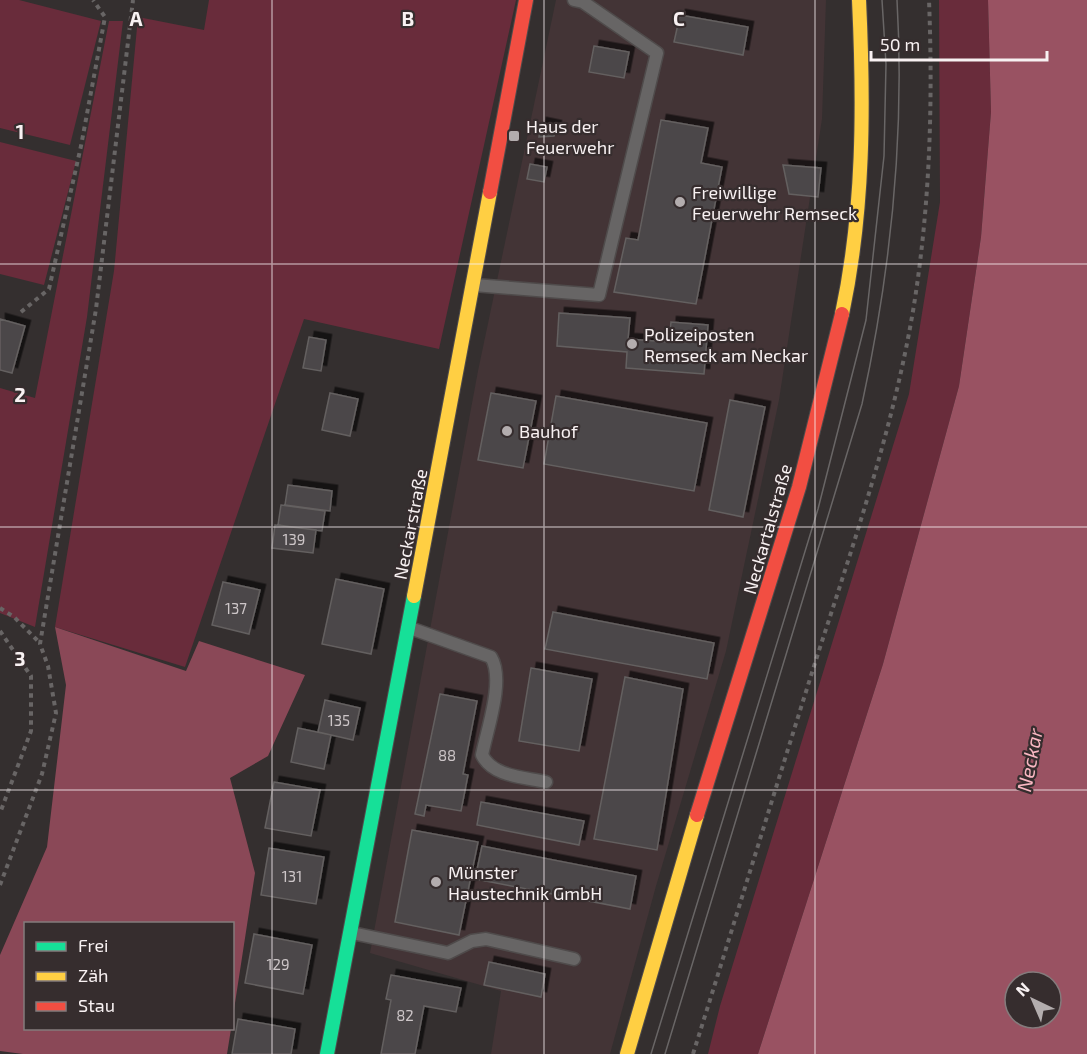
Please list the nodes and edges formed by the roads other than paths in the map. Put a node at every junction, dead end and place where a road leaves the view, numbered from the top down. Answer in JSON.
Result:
{"nodes":[{"id":1,"x":525,"y":0,"type":"edge"},
{"id":2,"x":574,"y":0,"type":"edge"},
{"id":3,"x":859,"y":0,"type":"edge"},
{"id":4,"x":473,"y":285,"type":"junction"},
{"id":5,"x":409,"y":628,"type":"junction"},
{"id":6,"x":546,"y":782,"type":"dead end"},
{"id":7,"x":351,"y":933,"type":"junction"},
{"id":8,"x":573,"y":959,"type":"dead end"},
{"id":9,"x":327,"y":1054,"type":"edge"},
{"id":10,"x":627,"y":1054,"type":"edge"}],
"edges":[{"from":1,"to":4,"type":"main road","name":"Neckarstraße"},
{"from":2,"to":4,"type":"lane"},
{"from":3,"to":10,"type":"main road","name":"Neckartalstraße"},
{"from":4,"to":5,"type":"main road","name":"Neckarstraße"},
{"from":5,"to":6,"type":"lane"},
{"from":5,"to":7,"type":"main road","name":"Neckarstraße"},
{"from":7,"to":8,"type":"lane"},
{"from":7,"to":9,"type":"main road","name":"Neckarstraße"}]}
